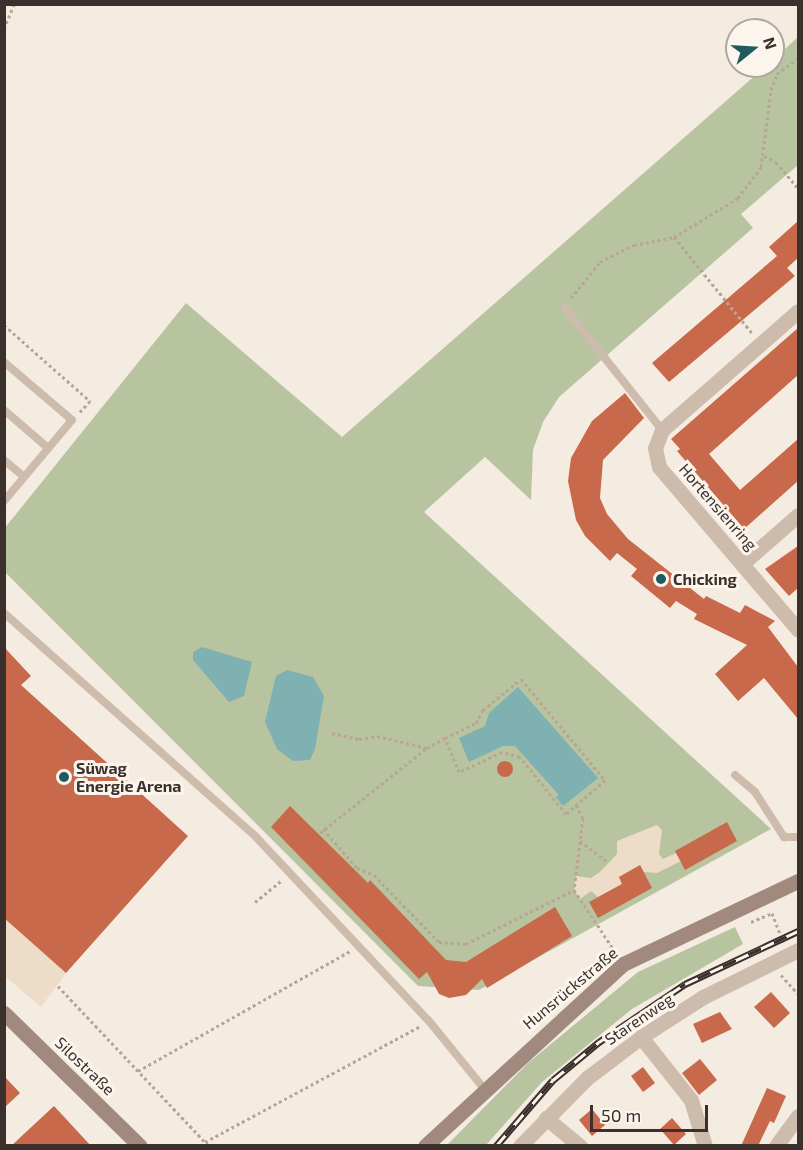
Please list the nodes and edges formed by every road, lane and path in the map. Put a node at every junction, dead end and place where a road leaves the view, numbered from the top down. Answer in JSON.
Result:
{"nodes":[{"id":1,"x":14,"y":4,"type":"edge"},
{"id":2,"x":4,"y":29,"type":"edge"},
{"id":3,"x":798,"y":58,"type":"edge"},
{"id":4,"x":764,"y":156,"type":"junction"},
{"id":5,"x":798,"y":188,"type":"edge"},
{"id":6,"x":674,"y":237,"type":"junction"},
{"id":7,"x":564,"y":308,"type":"joint"},
{"id":8,"x":798,"y":311,"type":"edge"},
{"id":9,"x":4,"y":325,"type":"edge"},
{"id":10,"x":760,"y":344,"type":"junction"},
{"id":11,"x":4,"y":362,"type":"edge"},
{"id":12,"x":90,"y":401,"type":"dead end"},
{"id":13,"x":4,"y":410,"type":"edge"},
{"id":14,"x":662,"y":430,"type":"junction"},
{"id":15,"x":48,"y":448,"type":"junction"},
{"id":16,"x":4,"y":460,"type":"edge"},
{"id":17,"x":24,"y":477,"type":"junction"},
{"id":18,"x":4,"y":501,"type":"edge"},
{"id":19,"x":798,"y":515,"type":"edge"},
{"id":20,"x":743,"y":563,"type":"junction"},
{"id":21,"x":4,"y":613,"type":"edge"},
{"id":22,"x":798,"y":630,"type":"edge"},
{"id":23,"x":332,"y":733,"type":"dead end"},
{"id":24,"x":445,"y":738,"type":"junction"},
{"id":25,"x":427,"y":748,"type":"junction"},
{"id":26,"x":735,"y":775,"type":"dead end"},
{"id":27,"x":576,"y":805,"type":"junction"},
{"id":28,"x":798,"y":837,"type":"edge"},
{"id":29,"x":580,"y":841,"type":"junction"},
{"id":30,"x":607,"y":861,"type":"dead end"},
{"id":31,"x":290,"y":873,"type":"junction"},
{"id":32,"x":798,"y":881,"type":"edge"},
{"id":33,"x":574,"y":890,"type":"junction"},
{"id":34,"x":255,"y":902,"type":"dead end"},
{"id":35,"x":737,"y":909,"type":"junction"},
{"id":36,"x":359,"y":946,"type":"junction"},
{"id":37,"x":795,"y":956,"type":"edge"},
{"id":38,"x":770,"y":963,"type":"junction"},
{"id":39,"x":622,"y":964,"type":"junction"},
{"id":40,"x":58,"y":986,"type":"dead end"},
{"id":41,"x":798,"y":994,"type":"edge"},
{"id":42,"x":4,"y":1013,"type":"edge"},
{"id":43,"x":429,"y":1021,"type":"junction"},
{"id":44,"x":641,"y":1036,"type":"junction"},
{"id":45,"x":138,"y":1071,"type":"junction"},
{"id":46,"x":485,"y":1090,"type":"junction"},
{"id":47,"x":798,"y":1116,"type":"edge"},
{"id":48,"x":546,"y":1118,"type":"junction"},
{"id":49,"x":207,"y":1144,"type":"edge"},
{"id":50,"x":140,"y":1146,"type":"edge"},
{"id":51,"x":425,"y":1146,"type":"edge"},
{"id":52,"x":520,"y":1146,"type":"edge"},
{"id":53,"x":580,"y":1146,"type":"edge"},
{"id":54,"x":705,"y":1146,"type":"edge"},
{"id":55,"x":776,"y":1146,"type":"edge"}],
"edges":[{"from":1,"to":2,"type":"path"},
{"from":3,"to":4,"type":"path"},
{"from":4,"to":5,"type":"path"},
{"from":4,"to":6,"type":"path"},
{"from":6,"to":7,"type":"path"},
{"from":6,"to":10,"type":"path"},
{"from":7,"to":14,"type":"lane"},
{"from":8,"to":10,"type":"street"},
{"from":9,"to":12,"type":"path"},
{"from":10,"to":14,"type":"street"},
{"from":11,"to":15,"type":"lane"},
{"from":13,"to":15,"type":"lane"},
{"from":14,"to":20,"type":"street","name":"Hortensienring"},
{"from":15,"to":17,"type":"lane"},
{"from":16,"to":17,"type":"lane"},
{"from":17,"to":18,"type":"lane"},
{"from":19,"to":20,"type":"street"},
{"from":20,"to":22,"type":"street","name":"Hortensienring"},
{"from":21,"to":31,"type":"lane"},
{"from":23,"to":25,"type":"path"},
{"from":24,"to":25,"type":"path"},
{"from":24,"to":27,"type":"path"},
{"from":24,"to":27,"type":"path"},
{"from":25,"to":33,"type":"path"},
{"from":26,"to":28,"type":"lane"},
{"from":27,"to":29,"type":"path"},
{"from":29,"to":30,"type":"path"},
{"from":29,"to":33,"type":"path"},
{"from":31,"to":34,"type":"path"},
{"from":31,"to":36,"type":"lane"},
{"from":32,"to":35,"type":"main road","name":"Hunsrückstraße"},
{"from":33,"to":39,"type":"path"},
{"from":35,"to":37,"type":"path"},
{"from":35,"to":39,"type":"main road","name":"Hunsrückstraße"},
{"from":36,"to":43,"type":"lane"},
{"from":36,"to":45,"type":"path"},
{"from":37,"to":38,"type":"street","name":"Starenweg"},
{"from":38,"to":41,"type":"path"},
{"from":38,"to":44,"type":"street","name":"Starenweg"},
{"from":39,"to":46,"type":"main road","name":"Hunsrückstraße"},
{"from":40,"to":45,"type":"path"},
{"from":42,"to":50,"type":"main road","name":"Silostraße"},
{"from":43,"to":46,"type":"lane"},
{"from":43,"to":49,"type":"path"},
{"from":44,"to":48,"type":"street","name":"Starenweg"},
{"from":44,"to":54,"type":"street"},
{"from":45,"to":49,"type":"path"},
{"from":46,"to":51,"type":"main road","name":"Hunsrückstraße"},
{"from":47,"to":55,"type":"street"},
{"from":48,"to":52,"type":"street","name":"Starenweg"},
{"from":48,"to":53,"type":"street"}]}
